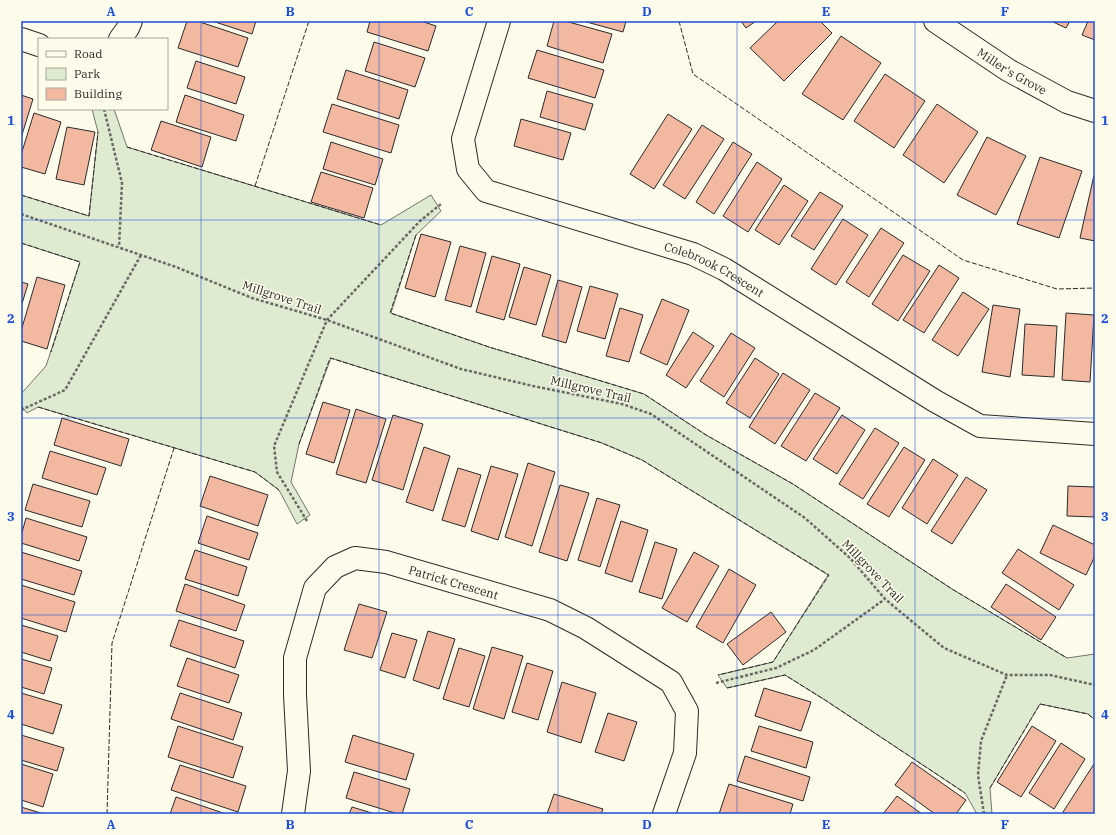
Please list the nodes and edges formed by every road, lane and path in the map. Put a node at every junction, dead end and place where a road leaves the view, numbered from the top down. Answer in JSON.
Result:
{"nodes":[{"id":1,"x":130,"y":21,"type":"edge"},
{"id":2,"x":499,"y":21,"type":"edge"},
{"id":3,"x":935,"y":21,"type":"edge"},
{"id":4,"x":121,"y":38,"type":"edge"},
{"id":5,"x":21,"y":39,"type":"edge"},
{"id":6,"x":38,"y":45,"type":"edge"},
{"id":7,"x":104,"y":110,"type":"edge"},
{"id":8,"x":1095,"y":111,"type":"edge"},
{"id":9,"x":441,"y":204,"type":"dead end"},
{"id":10,"x":21,"y":214,"type":"edge"},
{"id":11,"x":119,"y":247,"type":"junction"},
{"id":12,"x":141,"y":255,"type":"junction"},
{"id":13,"x":326,"y":320,"type":"junction"},
{"id":14,"x":21,"y":410,"type":"edge"},
{"id":15,"x":1095,"y":434,"type":"edge"},
{"id":16,"x":307,"y":521,"type":"dead end"},
{"id":17,"x":885,"y":599,"type":"junction"},
{"id":18,"x":1007,"y":675,"type":"junction"},
{"id":19,"x":716,"y":683,"type":"dead end"},
{"id":20,"x":1095,"y":685,"type":"edge"},
{"id":21,"x":293,"y":814,"type":"edge"},
{"id":22,"x":664,"y":814,"type":"edge"},
{"id":23,"x":984,"y":814,"type":"edge"}],
"edges":[{"from":1,"to":4,"type":"street"},
{"from":2,"to":15,"type":"street","name":"Colebrook Crescent"},
{"from":3,"to":8,"type":"street","name":"Miller's Grove"},
{"from":5,"to":6,"type":"street"},
{"from":7,"to":11,"type":"path"},
{"from":9,"to":13,"type":"path"},
{"from":10,"to":11,"type":"path","name":"Millgrove Trail"},
{"from":11,"to":12,"type":"path","name":"Millgrove Trail"},
{"from":12,"to":13,"type":"path","name":"Millgrove Trail"},
{"from":12,"to":14,"type":"path"},
{"from":13,"to":16,"type":"path"},
{"from":13,"to":17,"type":"path","name":"Millgrove Trail"},
{"from":17,"to":18,"type":"path","name":"Millgrove Trail"},
{"from":17,"to":19,"type":"path"},
{"from":18,"to":20,"type":"path","name":"Millgrove Trail"},
{"from":18,"to":23,"type":"path"},
{"from":21,"to":22,"type":"street","name":"Patrick Crescent"}]}
